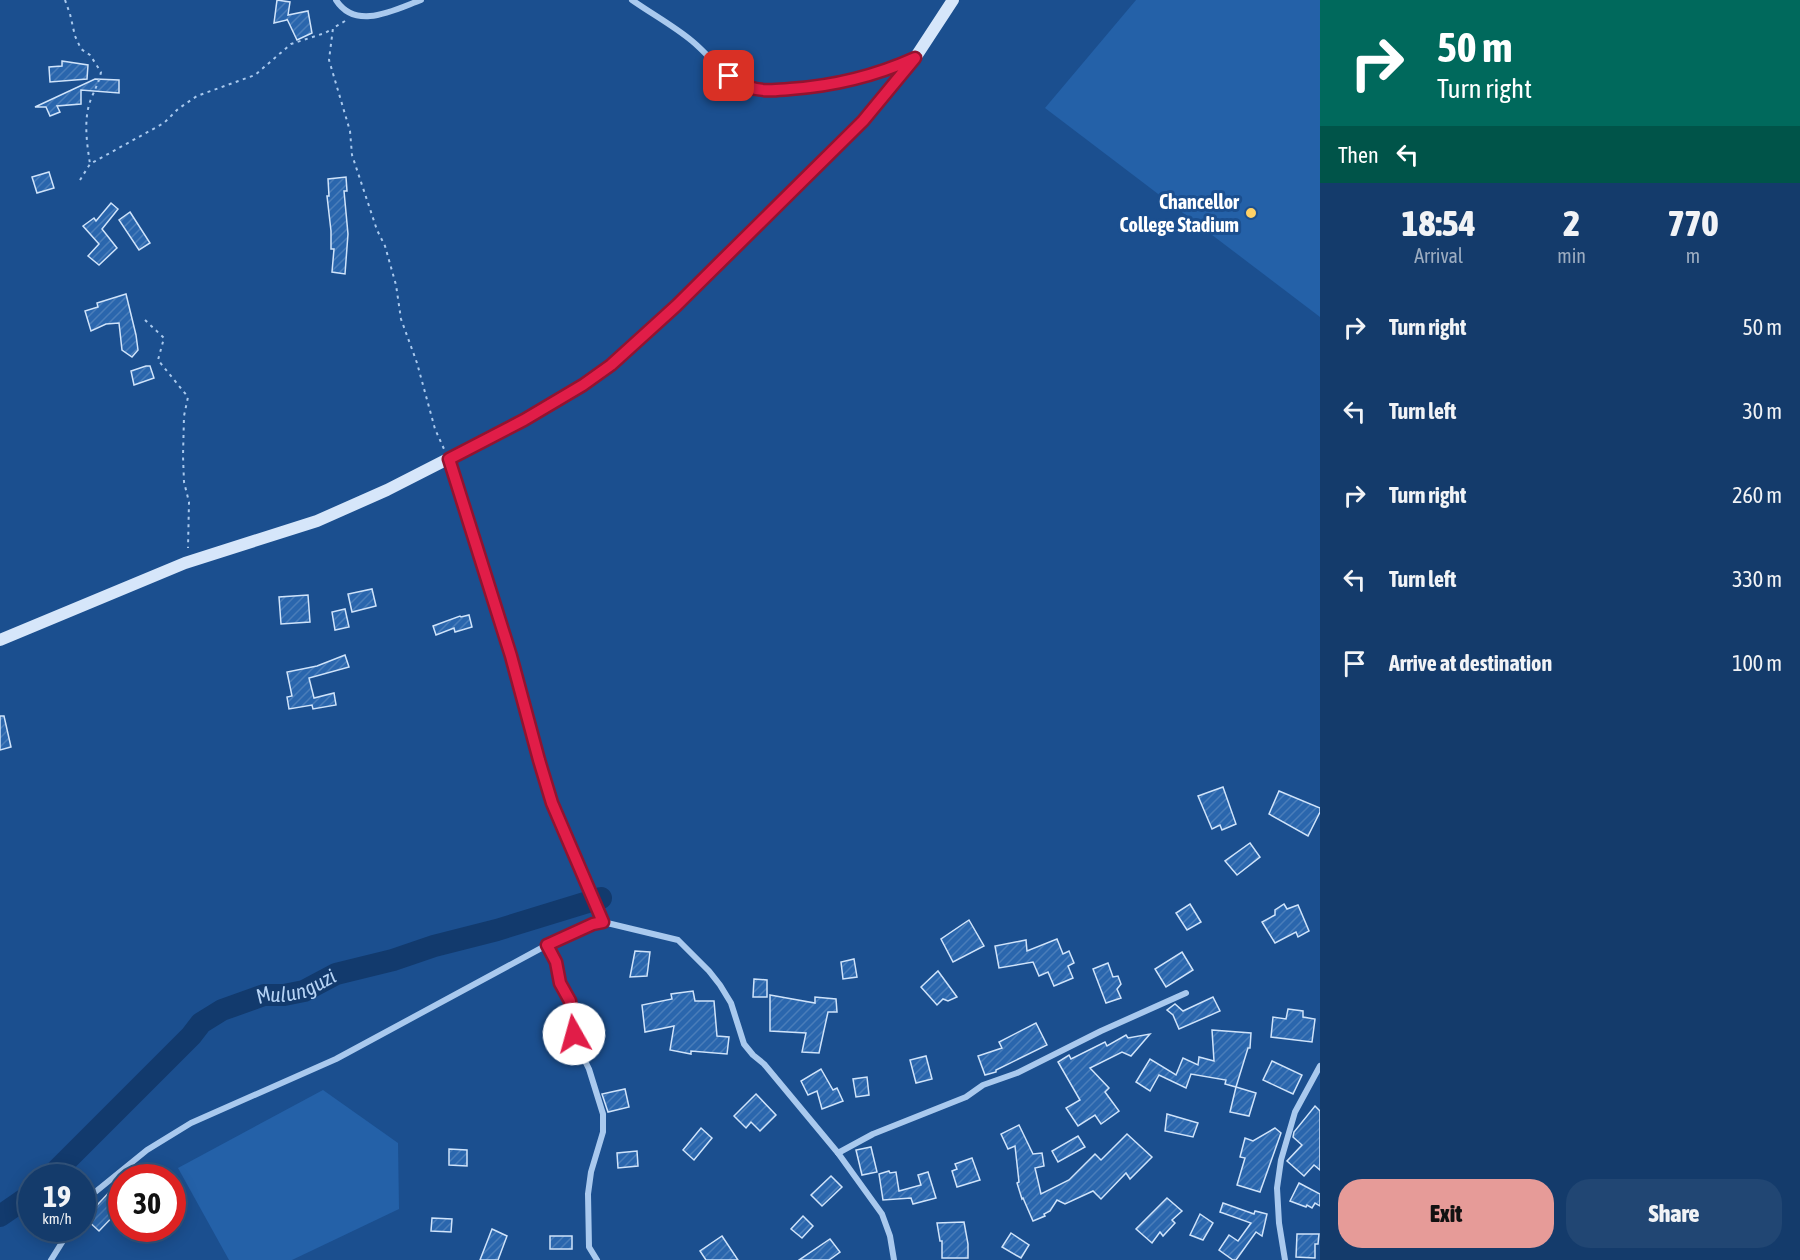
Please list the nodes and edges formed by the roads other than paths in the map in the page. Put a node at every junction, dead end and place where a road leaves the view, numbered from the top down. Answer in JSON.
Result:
{"nodes":[{"id":1,"x":336,"y":0,"type":"edge"},
{"id":2,"x":421,"y":0,"type":"edge"},
{"id":3,"x":632,"y":0,"type":"edge"},
{"id":4,"x":953,"y":0,"type":"edge"},
{"id":5,"x":915,"y":58,"type":"junction"},
{"id":6,"x":449,"y":459,"type":"junction"},
{"id":7,"x":0,"y":640,"type":"edge"},
{"id":8,"x":603,"y":922,"type":"junction"},
{"id":9,"x":547,"y":945,"type":"junction"},
{"id":10,"x":1185,"y":993,"type":"dead end"},
{"id":11,"x":1320,"y":1066,"type":"edge"},
{"id":12,"x":838,"y":1153,"type":"junction"},
{"id":13,"x":96,"y":1191,"type":"edge"},
{"id":14,"x":62,"y":1242,"type":"edge"},
{"id":15,"x":51,"y":1260,"type":"edge"},
{"id":16,"x":597,"y":1260,"type":"edge"},
{"id":17,"x":894,"y":1260,"type":"edge"},
{"id":18,"x":1285,"y":1260,"type":"edge"}],
"edges":[{"from":1,"to":2,"type":"street"},
{"from":3,"to":5,"type":"street"},
{"from":4,"to":5,"type":"street"},
{"from":5,"to":6,"type":"street"},
{"from":6,"to":7,"type":"street"},
{"from":6,"to":8,"type":"street"},
{"from":8,"to":9,"type":"street"},
{"from":8,"to":12,"type":"street"},
{"from":9,"to":13,"type":"street"},
{"from":9,"to":16,"type":"street"},
{"from":10,"to":12,"type":"street"},
{"from":11,"to":18,"type":"street"},
{"from":12,"to":17,"type":"street"},
{"from":14,"to":15,"type":"street"}]}
